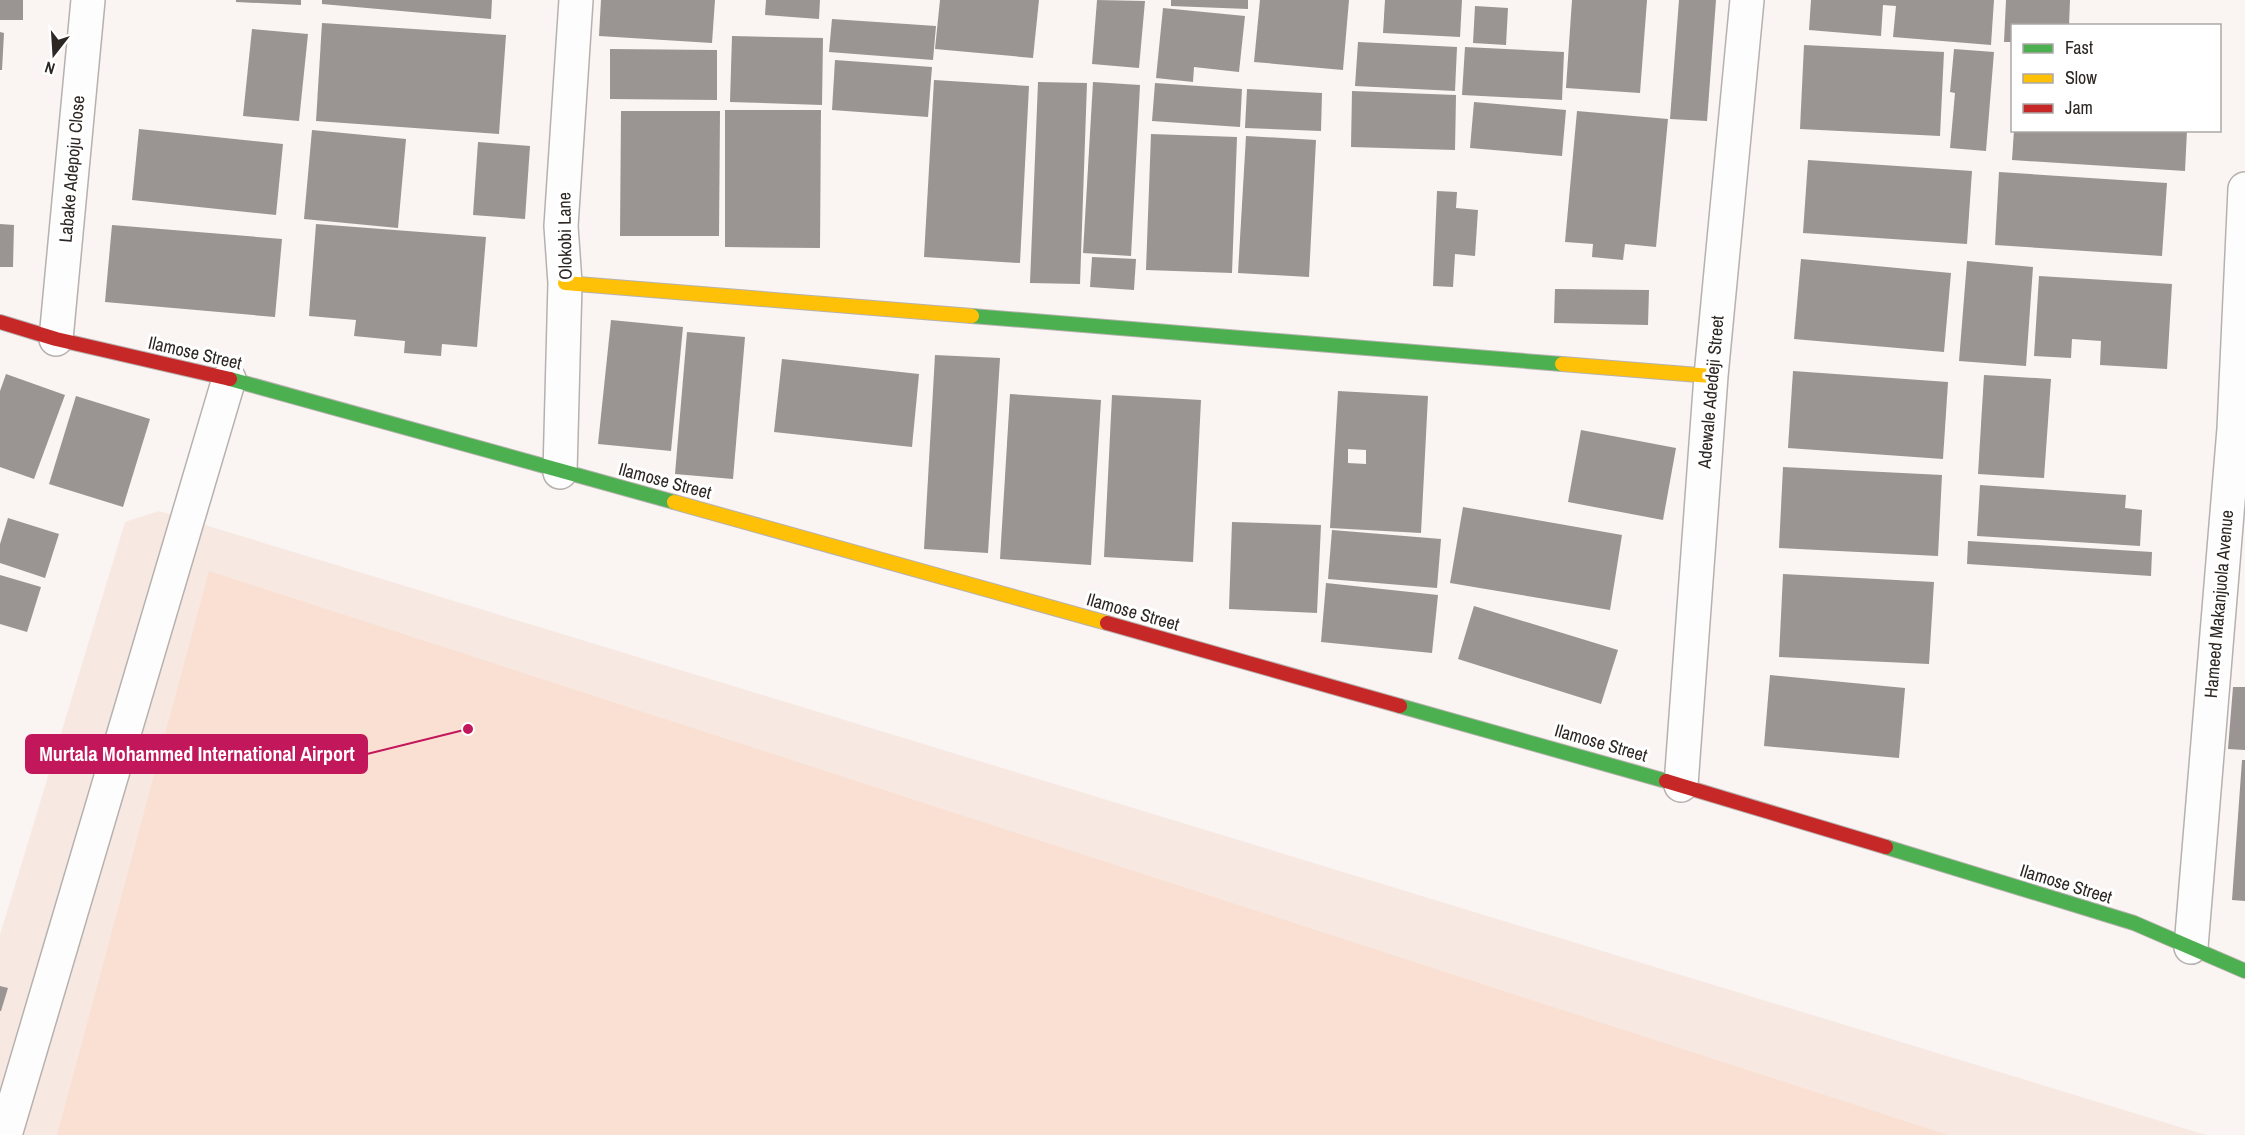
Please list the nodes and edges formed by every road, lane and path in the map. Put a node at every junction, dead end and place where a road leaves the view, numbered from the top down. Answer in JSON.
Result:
{"nodes":[{"id":1,"x":88,"y":0,"type":"edge"},
{"id":2,"x":576,"y":0,"type":"edge"},
{"id":3,"x":1747,"y":0,"type":"edge"},
{"id":4,"x":2245,"y":189,"type":"edge"},
{"id":5,"x":565,"y":283,"type":"junction"},
{"id":6,"x":0,"y":322,"type":"edge"},
{"id":7,"x":56,"y":339,"type":"junction"},
{"id":8,"x":1711,"y":376,"type":"junction"},
{"id":9,"x":229,"y":379,"type":"junction"},
{"id":10,"x":2240,"y":430,"type":"edge"},
{"id":11,"x":560,"y":472,"type":"junction"},
{"id":12,"x":1681,"y":785,"type":"junction"},
{"id":13,"x":2191,"y":947,"type":"junction"},
{"id":14,"x":2245,"y":971,"type":"edge"},
{"id":15,"x":5,"y":1135,"type":"edge"}],
"edges":[{"from":1,"to":7,"type":"street","name":"Labake Adepoju Close"},
{"from":2,"to":5,"type":"street","name":"Olokobi Lane"},
{"from":3,"to":8,"type":"street","name":"Adewale Adedeji Street"},
{"from":4,"to":10,"type":"street","name":"Hameed Makanjuola Avenue"},
{"from":5,"to":8,"type":"street"},
{"from":5,"to":11,"type":"street","name":"Olokobi Lane"},
{"from":6,"to":7,"type":"street","name":"Ilamose Street"},
{"from":7,"to":9,"type":"street","name":"Ilamose Street"},
{"from":8,"to":12,"type":"street","name":"Adewale Adedeji Street"},
{"from":9,"to":11,"type":"street","name":"Ilamose Street"},
{"from":9,"to":15,"type":"street"},
{"from":10,"to":13,"type":"street","name":"Hameed Makanjuola Avenue"},
{"from":11,"to":12,"type":"street","name":"Ilamose Street"},
{"from":12,"to":13,"type":"street","name":"Ilamose Street"},
{"from":13,"to":14,"type":"street","name":"Ilamose Street"}]}
